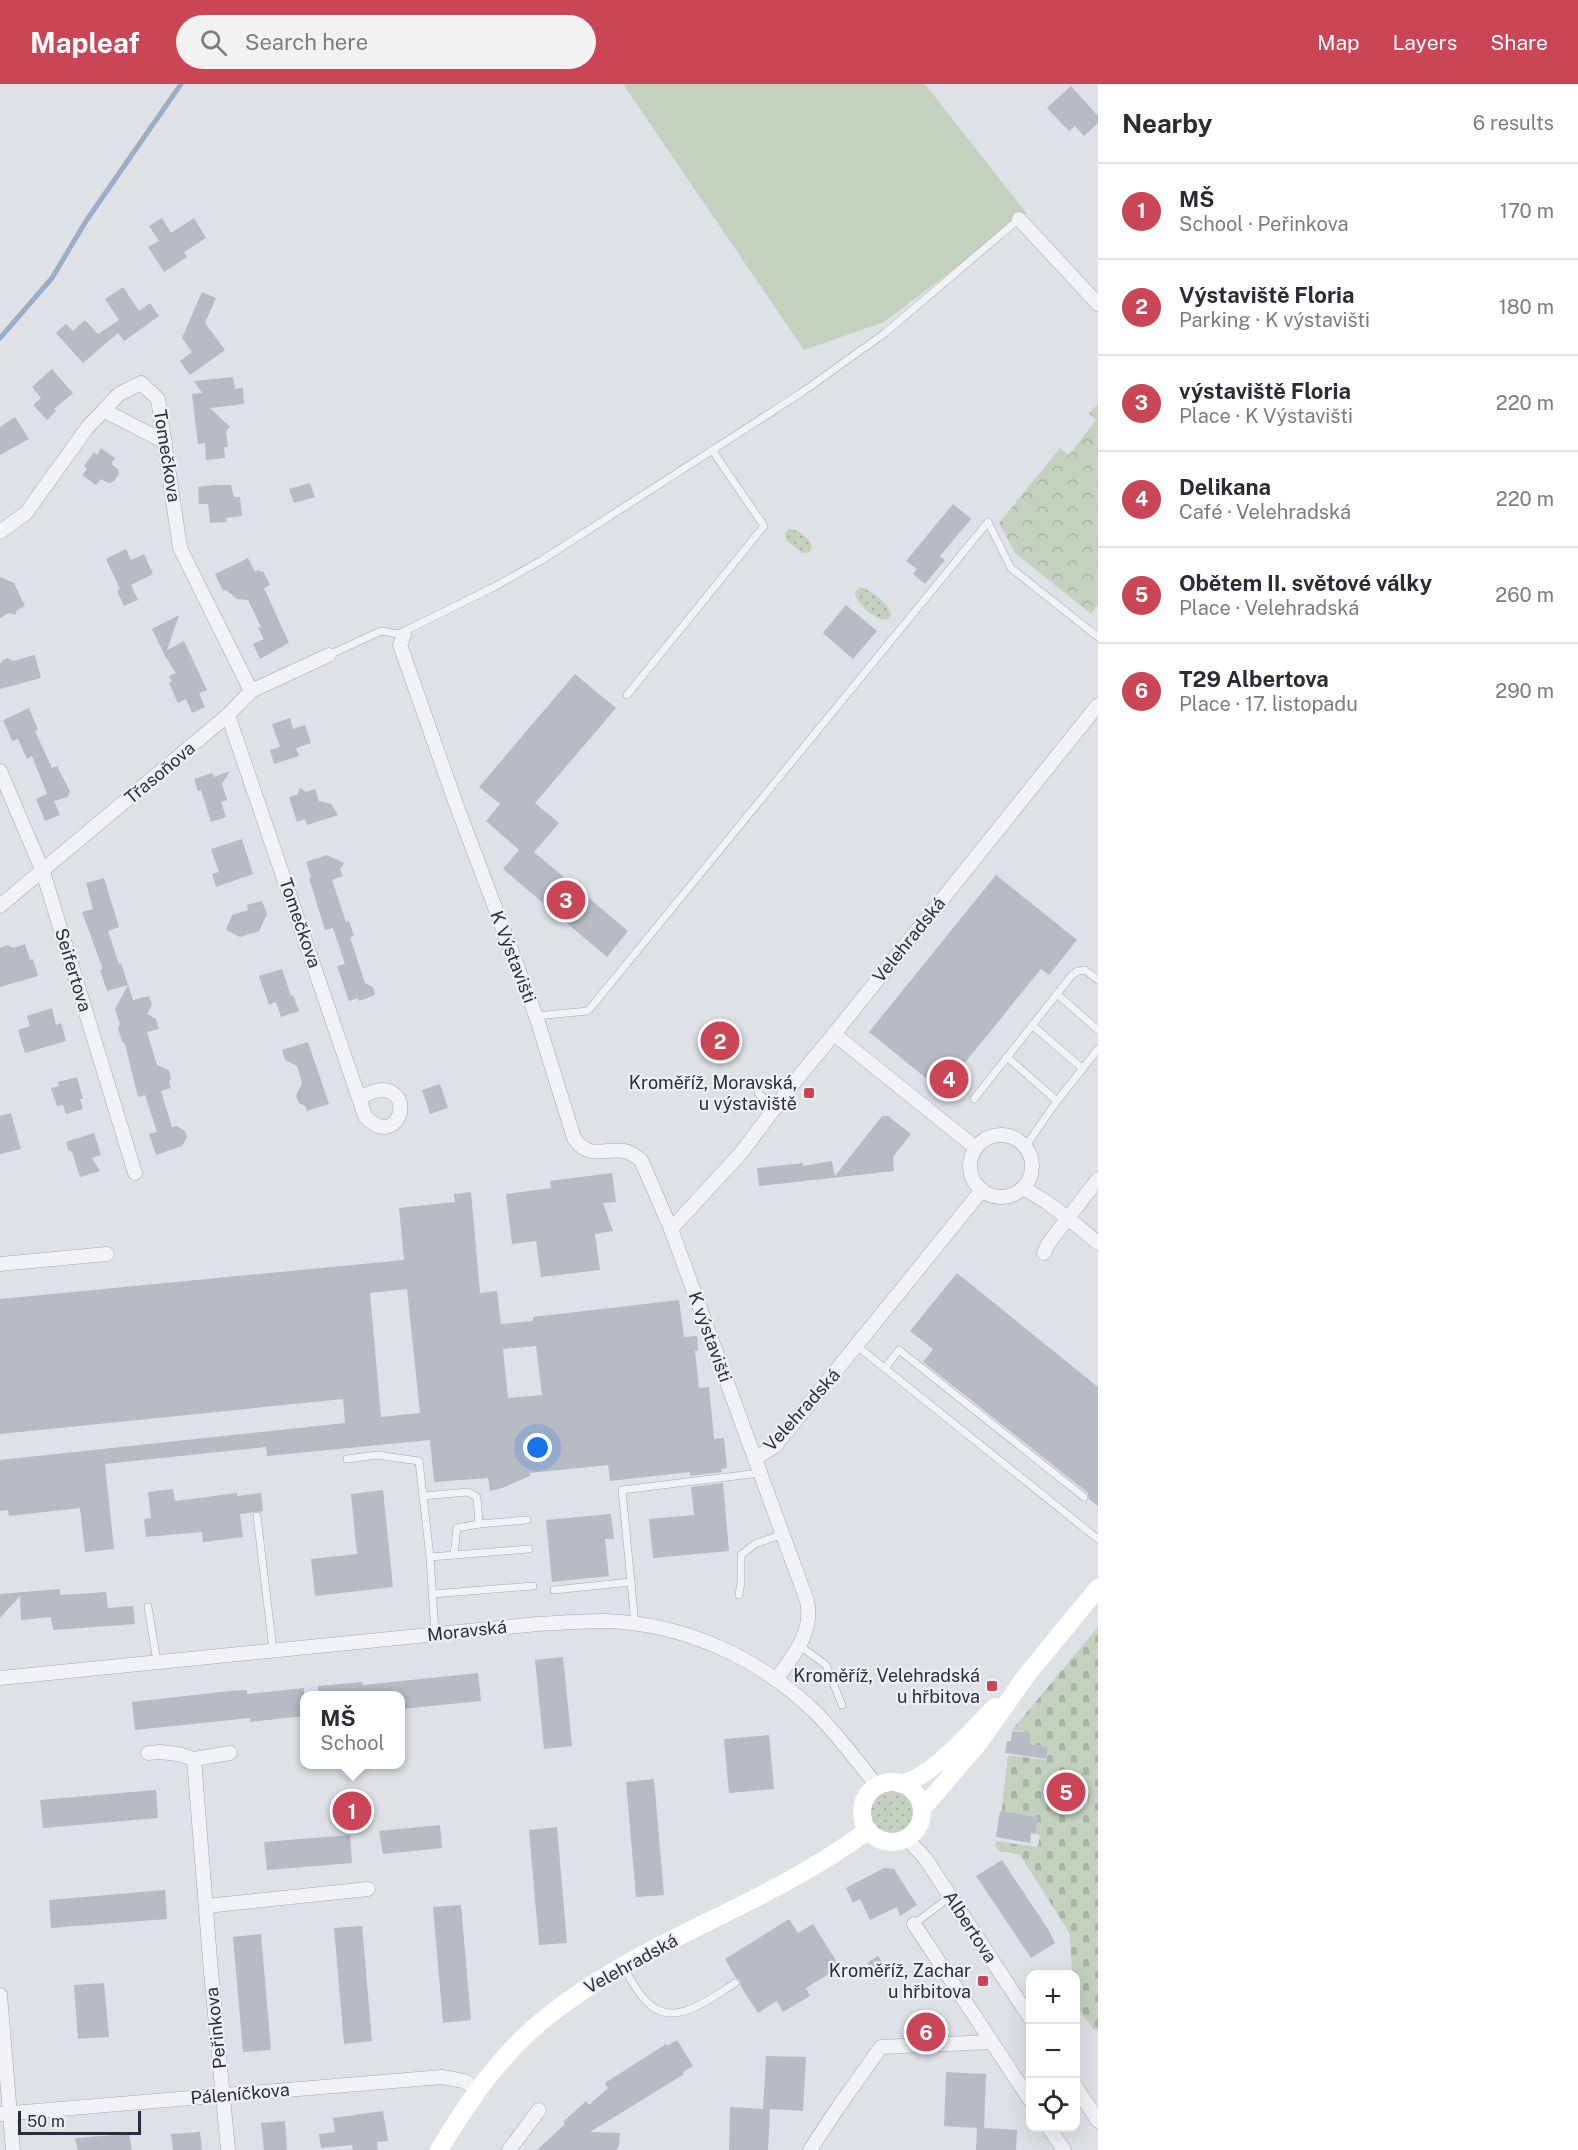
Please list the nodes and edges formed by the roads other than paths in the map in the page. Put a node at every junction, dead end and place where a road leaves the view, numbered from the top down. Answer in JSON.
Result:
{"nodes":[{"id":1,"x":1018,"y":219,"type":"joint"},
{"id":2,"x":1098,"y":304,"type":"edge"},
{"id":3,"x":105,"y":411,"type":"junction"},
{"id":4,"x":165,"y":442,"type":"junction"},
{"id":5,"x":712,"y":450,"type":"junction"},
{"id":6,"x":0,"y":532,"type":"edge"},
{"id":7,"x":404,"y":635,"type":"junction"},
{"id":8,"x":1098,"y":637,"type":"edge"},
{"id":9,"x":329,"y":655,"type":"joint"},
{"id":10,"x":251,"y":691,"type":"junction"},
{"id":11,"x":627,"y":694,"type":"dead end"},
{"id":12,"x":1098,"y":705,"type":"edge"},
{"id":13,"x":228,"y":715,"type":"junction"},
{"id":14,"x":0,"y":771,"type":"edge"},
{"id":15,"x":43,"y":872,"type":"junction"},
{"id":16,"x":0,"y":906,"type":"edge"},
{"id":17,"x":1098,"y":980,"type":"edge"},
{"id":18,"x":1057,"y":994,"type":"junction"},
{"id":19,"x":536,"y":1016,"type":"junction"},
{"id":20,"x":1032,"y":1025,"type":"junction"},
{"id":21,"x":1098,"y":1030,"type":"edge"},
{"id":22,"x":834,"y":1034,"type":"junction"},
{"id":23,"x":1098,"y":1049,"type":"edge"},
{"id":24,"x":1007,"y":1057,"type":"junction"},
{"id":25,"x":1083,"y":1069,"type":"junction"},
{"id":26,"x":758,"y":1093,"type":"dead end"},
{"id":27,"x":359,"y":1098,"type":"dead end"},
{"id":28,"x":974,"y":1099,"type":"dead end"},
{"id":29,"x":1057,"y":1101,"type":"junction"},
{"id":30,"x":775,"y":1107,"type":"junction"},
{"id":31,"x":1025,"y":1147,"type":"junction"},
{"id":32,"x":976,"y":1148,"type":"junction"},
{"id":33,"x":135,"y":1173,"type":"dead end"},
{"id":34,"x":1098,"y":1179,"type":"edge"},
{"id":35,"x":1023,"y":1188,"type":"junction"},
{"id":36,"x":982,"y":1190,"type":"junction"},
{"id":37,"x":1068,"y":1218,"type":"junction"},
{"id":38,"x":671,"y":1230,"type":"junction"},
{"id":39,"x":1098,"y":1243,"type":"edge"},
{"id":40,"x":1044,"y":1253,"type":"dead end"},
{"id":41,"x":107,"y":1254,"type":"dead end"},
{"id":42,"x":0,"y":1264,"type":"edge"},
{"id":43,"x":858,"y":1346,"type":"junction"},
{"id":44,"x":885,"y":1368,"type":"junction"},
{"id":45,"x":755,"y":1458,"type":"junction"},
{"id":46,"x":347,"y":1459,"type":"dead end"},
{"id":47,"x":760,"y":1473,"type":"junction"},
{"id":48,"x":423,"y":1496,"type":"junction"},
{"id":49,"x":1084,"y":1497,"type":"dead end"},
{"id":50,"x":257,"y":1516,"type":"dead end"},
{"id":51,"x":527,"y":1520,"type":"dead end"},
{"id":52,"x":479,"y":1524,"type":"junction"},
{"id":53,"x":783,"y":1534,"type":"junction"},
{"id":54,"x":1098,"y":1539,"type":"edge"},
{"id":55,"x":529,"y":1549,"type":"dead end"},
{"id":56,"x":454,"y":1555,"type":"junction"},
{"id":57,"x":430,"y":1557,"type":"junction"},
{"id":58,"x":632,"y":1582,"type":"junction"},
{"id":59,"x":533,"y":1586,"type":"dead end"},
{"id":60,"x":1098,"y":1588,"type":"edge"},
{"id":61,"x":554,"y":1590,"type":"dead end"},
{"id":62,"x":432,"y":1594,"type":"junction"},
{"id":63,"x":739,"y":1595,"type":"dead end"},
{"id":64,"x":148,"y":1607,"type":"dead end"},
{"id":65,"x":635,"y":1624,"type":"junction"},
{"id":66,"x":435,"y":1634,"type":"junction"},
{"id":67,"x":800,"y":1646,"type":"junction"},
{"id":68,"x":273,"y":1650,"type":"junction"},
{"id":69,"x":157,"y":1662,"type":"junction"},
{"id":70,"x":1026,"y":1677,"type":"junction"},
{"id":71,"x":0,"y":1678,"type":"edge"},
{"id":72,"x":776,"y":1680,"type":"junction"},
{"id":73,"x":842,"y":1705,"type":"dead end"},
{"id":74,"x":148,"y":1753,"type":"dead end"},
{"id":75,"x":230,"y":1753,"type":"dead end"},
{"id":76,"x":194,"y":1759,"type":"junction"},
{"id":77,"x":902,"y":1784,"type":"junction"},
{"id":78,"x":877,"y":1786,"type":"junction"},
{"id":79,"x":922,"y":1809,"type":"junction"},
{"id":80,"x":868,"y":1830,"type":"junction"},
{"id":81,"x":907,"y":1839,"type":"junction"},
{"id":82,"x":368,"y":1889,"type":"dead end"},
{"id":83,"x":951,"y":1897,"type":"junction"},
{"id":84,"x":206,"y":1906,"type":"junction"},
{"id":85,"x":914,"y":1924,"type":"joint"},
{"id":86,"x":623,"y":1967,"type":"junction"},
{"id":87,"x":735,"y":1983,"type":"dead end"},
{"id":88,"x":0,"y":1995,"type":"edge"},
{"id":89,"x":1026,"y":2012,"type":"edge"},
{"id":90,"x":992,"y":2042,"type":"junction"},
{"id":91,"x":478,"y":2090,"type":"junction"},
{"id":92,"x":1080,"y":2093,"type":"edge"},
{"id":93,"x":1026,"y":2094,"type":"edge"},
{"id":94,"x":223,"y":2095,"type":"junction"},
{"id":95,"x":539,"y":2110,"type":"dead end"},
{"id":96,"x":5,"y":2114,"type":"edge"},
{"id":97,"x":1098,"y":2121,"type":"edge"},
{"id":98,"x":1052,"y":2132,"type":"edge"},
{"id":99,"x":13,"y":2150,"type":"edge"},
{"id":100,"x":228,"y":2150,"type":"edge"},
{"id":101,"x":440,"y":2150,"type":"edge"},
{"id":102,"x":509,"y":2150,"type":"edge"},
{"id":103,"x":810,"y":2150,"type":"edge"},
{"id":104,"x":1064,"y":2150,"type":"edge"}],
"edges":[{"from":1,"to":2,"type":"street"},
{"from":1,"to":5,"type":"lane"},
{"from":3,"to":4,"type":"street"},
{"from":3,"to":4,"type":"street","name":"Tomečkova"},
{"from":3,"to":6,"type":"street","name":"Tomečkova"},
{"from":4,"to":10,"type":"street","name":"Tomečkova"},
{"from":5,"to":7,"type":"lane"},
{"from":5,"to":11,"type":"lane"},
{"from":7,"to":9,"type":"lane"},
{"from":7,"to":19,"type":"street","name":"K Výstavišti"},
{"from":8,"to":19,"type":"lane"},
{"from":9,"to":10,"type":"street","name":"Třasoňova"},
{"from":10,"to":13,"type":"street","name":"Třasoňova"},
{"from":12,"to":22,"type":"street","name":"Velehradská"},
{"from":13,"to":15,"type":"street","name":"Třasoňova"},
{"from":13,"to":27,"type":"street","name":"Tomečkova"},
{"from":14,"to":15,"type":"street","name":"Seifertova"},
{"from":15,"to":16,"type":"street","name":"Třasoňova"},
{"from":15,"to":33,"type":"street","name":"Seifertova"},
{"from":17,"to":18,"type":"lane"},
{"from":18,"to":20,"type":"lane"},
{"from":18,"to":21,"type":"lane"},
{"from":19,"to":38,"type":"street","name":"K Výstavišti"},
{"from":20,"to":24,"type":"lane"},
{"from":20,"to":25,"type":"lane"},
{"from":22,"to":30,"type":"street"},
{"from":22,"to":32,"type":"street"},
{"from":23,"to":25,"type":"lane"},
{"from":24,"to":28,"type":"lane"},
{"from":24,"to":29,"type":"lane"},
{"from":25,"to":29,"type":"lane"},
{"from":26,"to":30,"type":"lane"},
{"from":29,"to":31,"type":"lane"},
{"from":30,"to":38,"type":"street"},
{"from":31,"to":32,"type":"street"},
{"from":31,"to":35,"type":"street"},
{"from":32,"to":36,"type":"street"},
{"from":34,"to":37,"type":"street"},
{"from":35,"to":36,"type":"street"},
{"from":35,"to":37,"type":"street"},
{"from":36,"to":43,"type":"street","name":"Velehradská"},
{"from":37,"to":39,"type":"street"},
{"from":37,"to":40,"type":"street"},
{"from":38,"to":45,"type":"street","name":"K výstavišti"},
{"from":41,"to":42,"type":"street"},
{"from":43,"to":44,"type":"lane"},
{"from":43,"to":45,"type":"street","name":"Velehradská"},
{"from":44,"to":49,"type":"lane"},
{"from":44,"to":54,"type":"lane"},
{"from":45,"to":47,"type":"street","name":"K výstavišti"},
{"from":46,"to":48,"type":"lane"},
{"from":47,"to":53,"type":"street","name":"K výstavišti"},
{"from":47,"to":58,"type":"lane"},
{"from":48,"to":52,"type":"lane"},
{"from":48,"to":57,"type":"lane"},
{"from":50,"to":68,"type":"lane"},
{"from":51,"to":52,"type":"lane"},
{"from":52,"to":56,"type":"lane"},
{"from":53,"to":63,"type":"lane"},
{"from":53,"to":67,"type":"street","name":"K výstavišti"},
{"from":55,"to":56,"type":"lane"},
{"from":56,"to":57,"type":"lane"},
{"from":57,"to":62,"type":"lane"},
{"from":58,"to":61,"type":"lane"},
{"from":58,"to":65,"type":"lane"},
{"from":59,"to":62,"type":"lane"},
{"from":60,"to":70,"type":"main road"},
{"from":62,"to":66,"type":"lane"},
{"from":64,"to":69,"type":"lane"},
{"from":65,"to":66,"type":"street","name":"Moravská"},
{"from":65,"to":72,"type":"street","name":"Moravská"},
{"from":66,"to":68,"type":"street","name":"Moravská"},
{"from":67,"to":72,"type":"street","name":"K výstavišti"},
{"from":67,"to":73,"type":"lane"},
{"from":68,"to":69,"type":"street","name":"Moravská"},
{"from":69,"to":71,"type":"street","name":"Moravská"},
{"from":70,"to":77,"type":"main road"},
{"from":70,"to":79,"type":"main road"},
{"from":72,"to":78,"type":"street","name":"Moravská"},
{"from":74,"to":76,"type":"street"},
{"from":75,"to":76,"type":"street"},
{"from":76,"to":84,"type":"street","name":"Peřinkova"},
{"from":77,"to":78,"type":"main road"},
{"from":77,"to":79,"type":"main road"},
{"from":78,"to":80,"type":"main road"},
{"from":79,"to":81,"type":"main road"},
{"from":80,"to":81,"type":"main road"},
{"from":80,"to":86,"type":"main road","name":"Velehradská"},
{"from":81,"to":83,"type":"street","name":"Albertova"},
{"from":82,"to":84,"type":"street"},
{"from":83,"to":85,"type":"lane"},
{"from":83,"to":89,"type":"street","name":"Albertova"},
{"from":84,"to":94,"type":"street","name":"Peřinkova"},
{"from":85,"to":90,"type":"street"},
{"from":86,"to":87,"type":"lane"},
{"from":86,"to":91,"type":"main road","name":"Velehradská"},
{"from":88,"to":96,"type":"street"},
{"from":90,"to":93,"type":"street"},
{"from":90,"to":103,"type":"street"},
{"from":91,"to":94,"type":"street","name":"Páleníčkova"},
{"from":91,"to":101,"type":"main road","name":"Velehradská"},
{"from":92,"to":97,"type":"street"},
{"from":94,"to":96,"type":"street","name":"Páleníčkova"},
{"from":94,"to":100,"type":"street","name":"Peřinkova"},
{"from":95,"to":102,"type":"street"},
{"from":96,"to":99,"type":"street"},
{"from":98,"to":104,"type":"street"}]}
